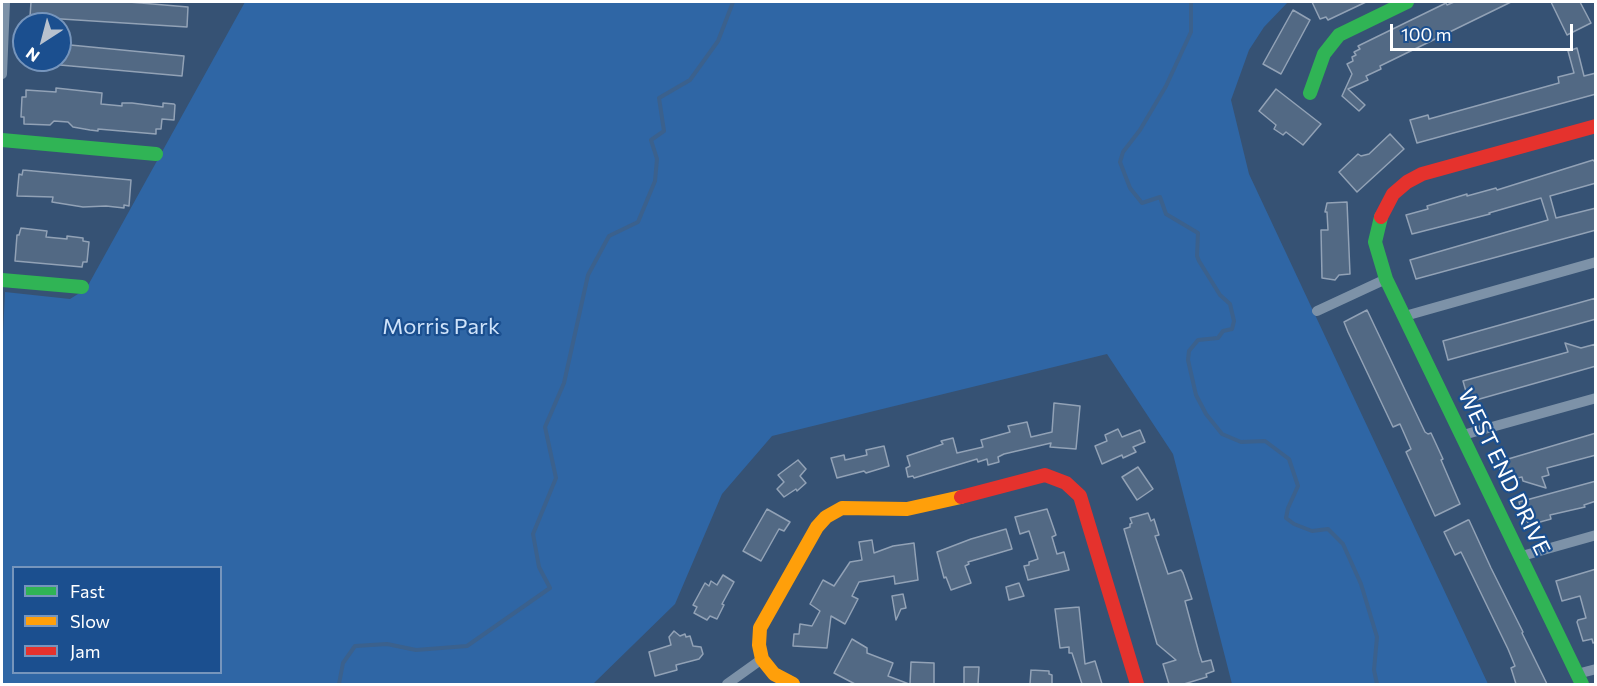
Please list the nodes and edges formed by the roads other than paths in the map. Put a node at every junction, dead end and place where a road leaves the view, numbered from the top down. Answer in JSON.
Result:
{"nodes":[{"id":1,"x":5,"y":2,"type":"edge"},
{"id":2,"x":1407,"y":2,"type":"edge"},
{"id":3,"x":2,"y":74,"type":"edge"},
{"id":4,"x":1310,"y":93,"type":"dead end"},
{"id":5,"x":1596,"y":126,"type":"edge"},
{"id":6,"x":2,"y":140,"type":"edge"},
{"id":7,"x":156,"y":154,"type":"dead end"},
{"id":8,"x":1596,"y":262,"type":"edge"},
{"id":9,"x":1386,"y":279,"type":"junction"},
{"id":10,"x":2,"y":280,"type":"edge"},
{"id":11,"x":82,"y":287,"type":"dead end"},
{"id":12,"x":1317,"y":311,"type":"dead end"},
{"id":13,"x":1405,"y":316,"type":"junction"},
{"id":14,"x":1596,"y":398,"type":"edge"},
{"id":15,"x":1463,"y":435,"type":"junction"},
{"id":16,"x":1596,"y":535,"type":"edge"},
{"id":17,"x":1522,"y":556,"type":"junction"},
{"id":18,"x":762,"y":659,"type":"junction"},
{"id":19,"x":1596,"y":669,"type":"edge"},
{"id":20,"x":1580,"y":679,"type":"edge"},
{"id":21,"x":727,"y":684,"type":"edge"},
{"id":22,"x":793,"y":684,"type":"edge"},
{"id":23,"x":1137,"y":684,"type":"edge"}],
"edges":[{"from":1,"to":3,"type":"street"},
{"from":2,"to":4,"type":"street"},
{"from":5,"to":9,"type":"street","name":"WEST END DRIVE"},
{"from":6,"to":7,"type":"street"},
{"from":8,"to":13,"type":"street"},
{"from":9,"to":12,"type":"street"},
{"from":9,"to":13,"type":"street","name":"WEST END DRIVE"},
{"from":10,"to":11,"type":"street"},
{"from":13,"to":15,"type":"street","name":"WEST END DRIVE"},
{"from":14,"to":15,"type":"street"},
{"from":15,"to":17,"type":"street","name":"WEST END DRIVE"},
{"from":16,"to":17,"type":"street"},
{"from":17,"to":20,"type":"street","name":"WEST END DRIVE"},
{"from":18,"to":21,"type":"street"},
{"from":18,"to":22,"type":"street"},
{"from":18,"to":23,"type":"street"},
{"from":19,"to":20,"type":"street"}]}
